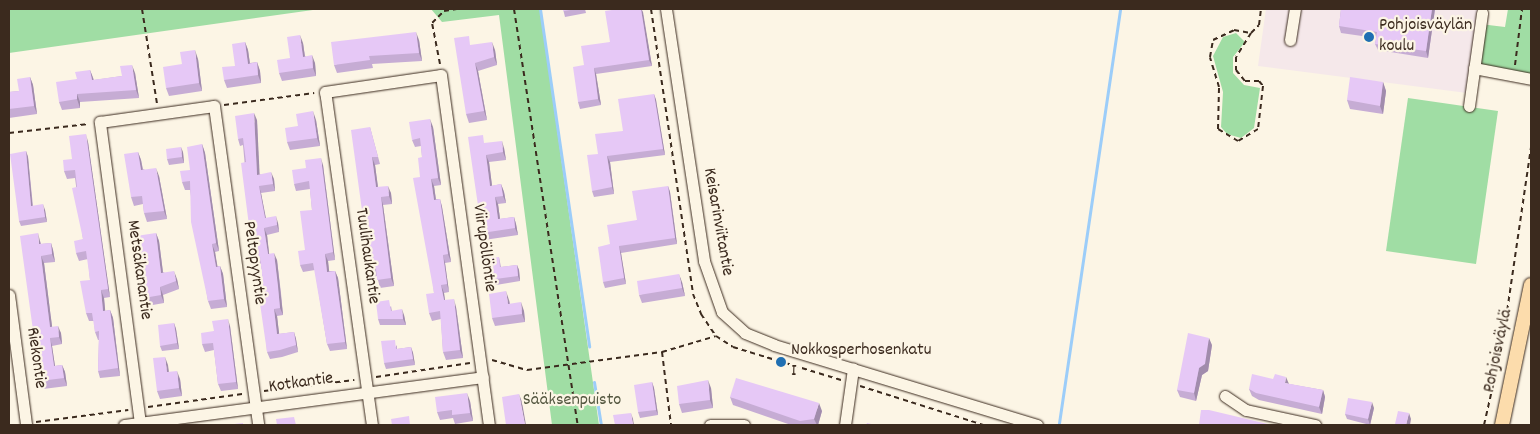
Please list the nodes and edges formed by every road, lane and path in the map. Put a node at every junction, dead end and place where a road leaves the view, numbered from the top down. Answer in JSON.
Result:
{"nodes":[{"id":1,"x":142,"y":9,"type":"edge"},
{"id":2,"x":457,"y":9,"type":"edge"},
{"id":3,"x":514,"y":9,"type":"edge"},
{"id":4,"x":651,"y":9,"type":"edge"},
{"id":5,"x":666,"y":9,"type":"edge"},
{"id":6,"x":1261,"y":9,"type":"edge"},
{"id":7,"x":1295,"y":9,"type":"edge"},
{"id":8,"x":1522,"y":9,"type":"edge"},
{"id":9,"x":1482,"y":13,"type":"dead end"},
{"id":10,"x":1251,"y":33,"type":"junction"},
{"id":11,"x":1290,"y":40,"type":"dead end"},
{"id":12,"x":1474,"y":68,"type":"junction"},
{"id":13,"x":1514,"y":74,"type":"junction"},
{"id":14,"x":441,"y":75,"type":"junction"},
{"id":15,"x":1531,"y":79,"type":"edge"},
{"id":16,"x":325,"y":92,"type":"junction"},
{"id":17,"x":214,"y":106,"type":"junction"},
{"id":18,"x":1469,"y":106,"type":"dead end"},
{"id":19,"x":158,"y":114,"type":"junction"},
{"id":20,"x":100,"y":122,"type":"junction"},
{"id":21,"x":9,"y":133,"type":"edge"},
{"id":22,"x":1531,"y":147,"type":"edge"},
{"id":23,"x":1531,"y":285,"type":"edge"},
{"id":24,"x":9,"y":295,"type":"edge"},
{"id":25,"x":1530,"y":309,"type":"edge"},
{"id":26,"x":662,"y":352,"type":"dead end"},
{"id":27,"x":852,"y":369,"type":"junction"},
{"id":28,"x":483,"y":377,"type":"junction"},
{"id":29,"x":852,"y":383,"type":"junction"},
{"id":30,"x":367,"y":393,"type":"junction"},
{"id":31,"x":1225,"y":396,"type":"dead end"},
{"id":32,"x":256,"y":408,"type":"junction"},
{"id":33,"x":972,"y":422,"type":"junction"},
{"id":34,"x":140,"y":423,"type":"junction"},
{"id":35,"x":26,"y":425,"type":"edge"},
{"id":36,"x":124,"y":425,"type":"edge"},
{"id":37,"x":258,"y":425,"type":"edge"},
{"id":38,"x":372,"y":425,"type":"edge"},
{"id":39,"x":489,"y":425,"type":"edge"},
{"id":40,"x":578,"y":425,"type":"edge"},
{"id":41,"x":671,"y":425,"type":"edge"},
{"id":42,"x":710,"y":425,"type":"edge"},
{"id":43,"x":744,"y":425,"type":"edge"},
{"id":44,"x":845,"y":425,"type":"edge"},
{"id":45,"x":971,"y":425,"type":"edge"},
{"id":46,"x":984,"y":425,"type":"edge"},
{"id":47,"x":1037,"y":425,"type":"edge"},
{"id":48,"x":1315,"y":425,"type":"edge"},
{"id":49,"x":1484,"y":425,"type":"edge"},
{"id":50,"x":1502,"y":425,"type":"edge"}],
"edges":[{"from":1,"to":19,"type":"path"},
{"from":2,"to":14,"type":"path"},
{"from":3,"to":40,"type":"path"},
{"from":4,"to":29,"type":"path"},
{"from":5,"to":27,"type":"street","name":"Keisarinviitantie"},
{"from":6,"to":10,"type":"path"},
{"from":7,"to":11,"type":"street"},
{"from":8,"to":13,"type":"path"},
{"from":9,"to":12,"type":"street"},
{"from":10,"to":10,"type":"path"},
{"from":12,"to":13,"type":"street"},
{"from":12,"to":18,"type":"street"},
{"from":13,"to":15,"type":"street"},
{"from":14,"to":16,"type":"street"},
{"from":14,"to":28,"type":"street","name":"Viirupöllöntie"},
{"from":16,"to":17,"type":"path"},
{"from":16,"to":30,"type":"street","name":"Tuulihaukantie"},
{"from":17,"to":19,"type":"street"},
{"from":17,"to":32,"type":"street","name":"Peltopyyntie"},
{"from":19,"to":20,"type":"street"},
{"from":20,"to":21,"type":"path"},
{"from":20,"to":34,"type":"street","name":"Metsäkanantie"},
{"from":22,"to":49,"type":"path"},
{"from":23,"to":25,"type":"main road","name":"Pohjoisväylä"},
{"from":24,"to":35,"type":"street","name":"Riekontie"},
{"from":25,"to":50,"type":"main road","name":"Pohjoisväylä"},
{"from":26,"to":41,"type":"path"},
{"from":27,"to":29,"type":"street"},
{"from":27,"to":47,"type":"street","name":"Keisarinviitantie"},
{"from":28,"to":30,"type":"street","name":"Kotkantie"},
{"from":28,"to":39,"type":"street","name":"Viirupöllöntie"},
{"from":29,"to":33,"type":"path"},
{"from":29,"to":44,"type":"street"},
{"from":30,"to":32,"type":"street","name":"Kotkantie"},
{"from":30,"to":38,"type":"street","name":"Tuulihaukantie"},
{"from":31,"to":48,"type":"street"},
{"from":32,"to":34,"type":"street","name":"Kotkantie"},
{"from":32,"to":37,"type":"street","name":"Peltopyyntie"},
{"from":33,"to":45,"type":"path"},
{"from":33,"to":46,"type":"path"},
{"from":34,"to":36,"type":"street","name":"Kotkantie"},
{"from":42,"to":43,"type":"street"}]}
